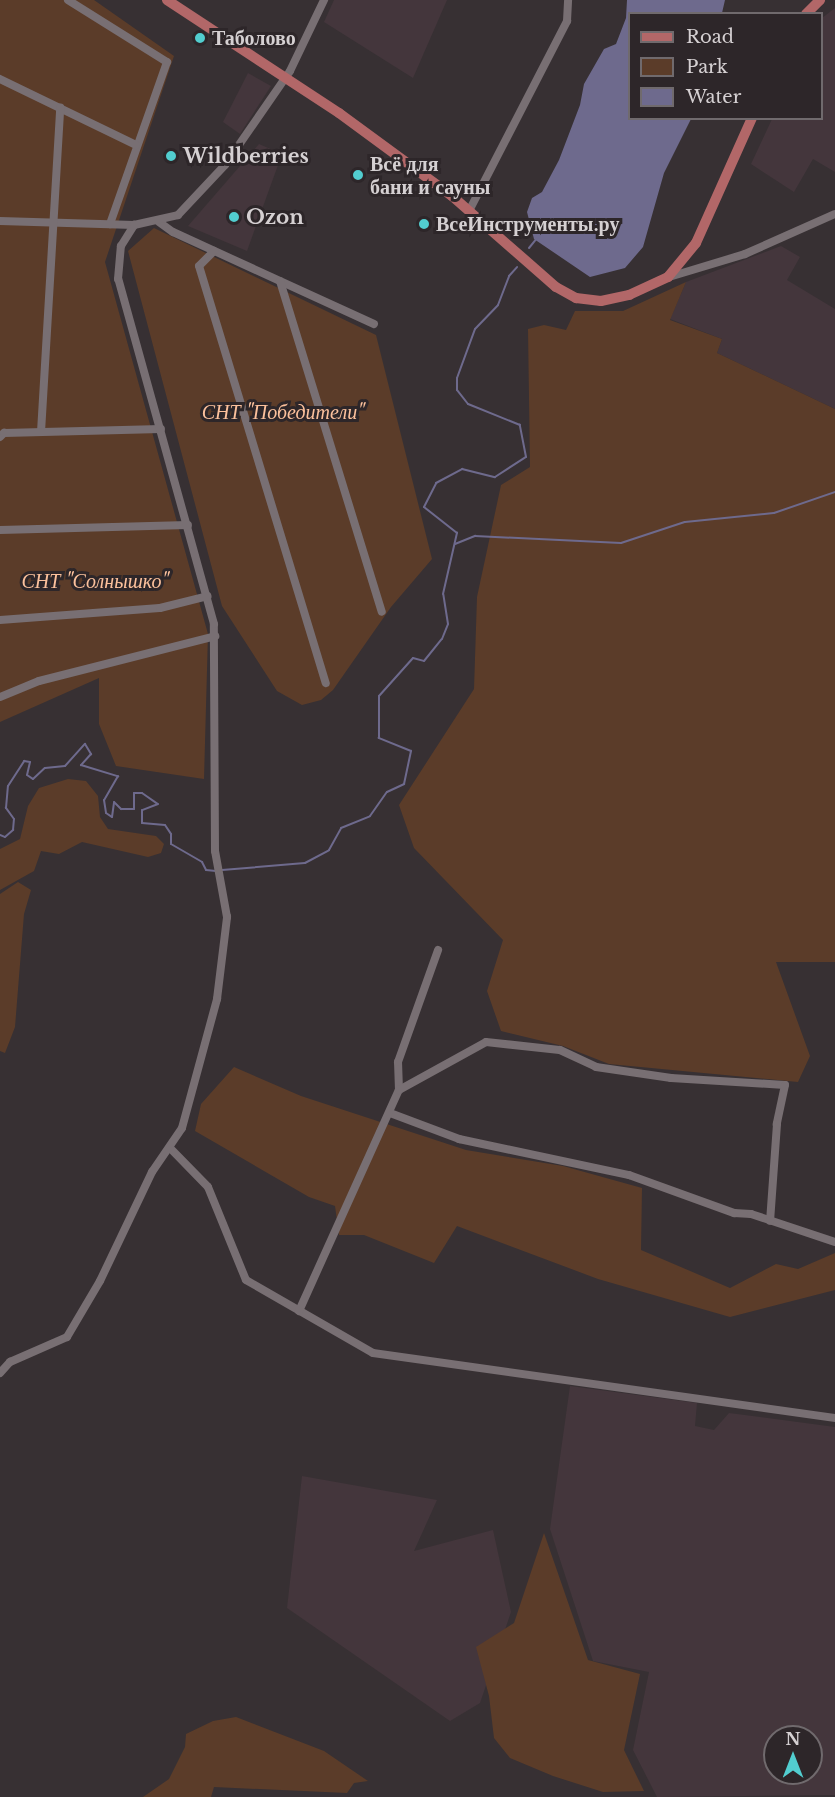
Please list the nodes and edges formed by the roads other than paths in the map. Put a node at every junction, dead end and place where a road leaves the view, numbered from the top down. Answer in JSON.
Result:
{"nodes":[{"id":1,"x":68,"y":0,"type":"edge"},
{"id":2,"x":167,"y":0,"type":"edge"},
{"id":3,"x":324,"y":0,"type":"edge"},
{"id":4,"x":568,"y":0,"type":"edge"},
{"id":5,"x":820,"y":0,"type":"edge"},
{"id":6,"x":809,"y":12,"type":"edge"},
{"id":7,"x":286,"y":78,"type":"junction"},
{"id":8,"x":0,"y":79,"type":"edge"},
{"id":9,"x":60,"y":108,"type":"junction"},
{"id":10,"x":752,"y":120,"type":"edge"},
{"id":11,"x":136,"y":145,"type":"junction"},
{"id":12,"x":469,"y":211,"type":"junction"},
{"id":13,"x":835,"y":214,"type":"edge"},
{"id":14,"x":0,"y":221,"type":"edge"},
{"id":15,"x":159,"y":222,"type":"junction"},
{"id":16,"x":51,"y":224,"type":"junction"},
{"id":17,"x":110,"y":224,"type":"junction"},
{"id":18,"x":134,"y":225,"type":"junction"},
{"id":19,"x":214,"y":251,"type":"junction"},
{"id":20,"x":668,"y":277,"type":"junction"},
{"id":21,"x":280,"y":281,"type":"junction"},
{"id":22,"x":374,"y":324,"type":"dead end"},
{"id":23,"x":160,"y":429,"type":"junction"},
{"id":24,"x":41,"y":432,"type":"junction"},
{"id":25,"x":0,"y":437,"type":"edge"},
{"id":26,"x":188,"y":525,"type":"junction"},
{"id":27,"x":0,"y":530,"type":"edge"},
{"id":28,"x":208,"y":596,"type":"junction"},
{"id":29,"x":382,"y":612,"type":"dead end"},
{"id":30,"x":0,"y":620,"type":"edge"},
{"id":31,"x":215,"y":636,"type":"junction"},
{"id":32,"x":326,"y":683,"type":"dead end"},
{"id":33,"x":0,"y":697,"type":"edge"},
{"id":34,"x":438,"y":950,"type":"dead end"},
{"id":35,"x":399,"y":1090,"type":"junction"},
{"id":36,"x":390,"y":1113,"type":"junction"},
{"id":37,"x":171,"y":1148,"type":"junction"},
{"id":38,"x":770,"y":1221,"type":"junction"},
{"id":39,"x":835,"y":1242,"type":"edge"},
{"id":40,"x":299,"y":1311,"type":"junction"},
{"id":41,"x":0,"y":1373,"type":"edge"},
{"id":42,"x":835,"y":1418,"type":"edge"}],
"edges":[{"from":1,"to":11,"type":"street"},
{"from":2,"to":7,"type":"main road"},
{"from":3,"to":7,"type":"street"},
{"from":4,"to":12,"type":"street"},
{"from":5,"to":6,"type":"main road"},
{"from":7,"to":12,"type":"main road"},
{"from":7,"to":15,"type":"street"},
{"from":8,"to":9,"type":"street"},
{"from":9,"to":11,"type":"street"},
{"from":9,"to":16,"type":"street"},
{"from":10,"to":20,"type":"main road"},
{"from":11,"to":17,"type":"street"},
{"from":12,"to":20,"type":"main road"},
{"from":13,"to":20,"type":"street"},
{"from":14,"to":16,"type":"street"},
{"from":15,"to":18,"type":"street"},
{"from":15,"to":19,"type":"street"},
{"from":16,"to":17,"type":"street"},
{"from":16,"to":24,"type":"street"},
{"from":17,"to":18,"type":"street"},
{"from":18,"to":23,"type":"street"},
{"from":19,"to":21,"type":"street"},
{"from":19,"to":32,"type":"street"},
{"from":21,"to":22,"type":"street"},
{"from":21,"to":29,"type":"street"},
{"from":23,"to":24,"type":"street"},
{"from":23,"to":26,"type":"street"},
{"from":24,"to":25,"type":"street"},
{"from":26,"to":27,"type":"street"},
{"from":26,"to":28,"type":"street"},
{"from":28,"to":30,"type":"street"},
{"from":28,"to":31,"type":"street"},
{"from":31,"to":33,"type":"street"},
{"from":31,"to":37,"type":"street"},
{"from":34,"to":35,"type":"street"},
{"from":35,"to":36,"type":"street"},
{"from":35,"to":38,"type":"street"},
{"from":36,"to":38,"type":"street"},
{"from":36,"to":40,"type":"street"},
{"from":37,"to":40,"type":"street"},
{"from":37,"to":41,"type":"street"},
{"from":38,"to":39,"type":"street"},
{"from":40,"to":42,"type":"street"}]}
